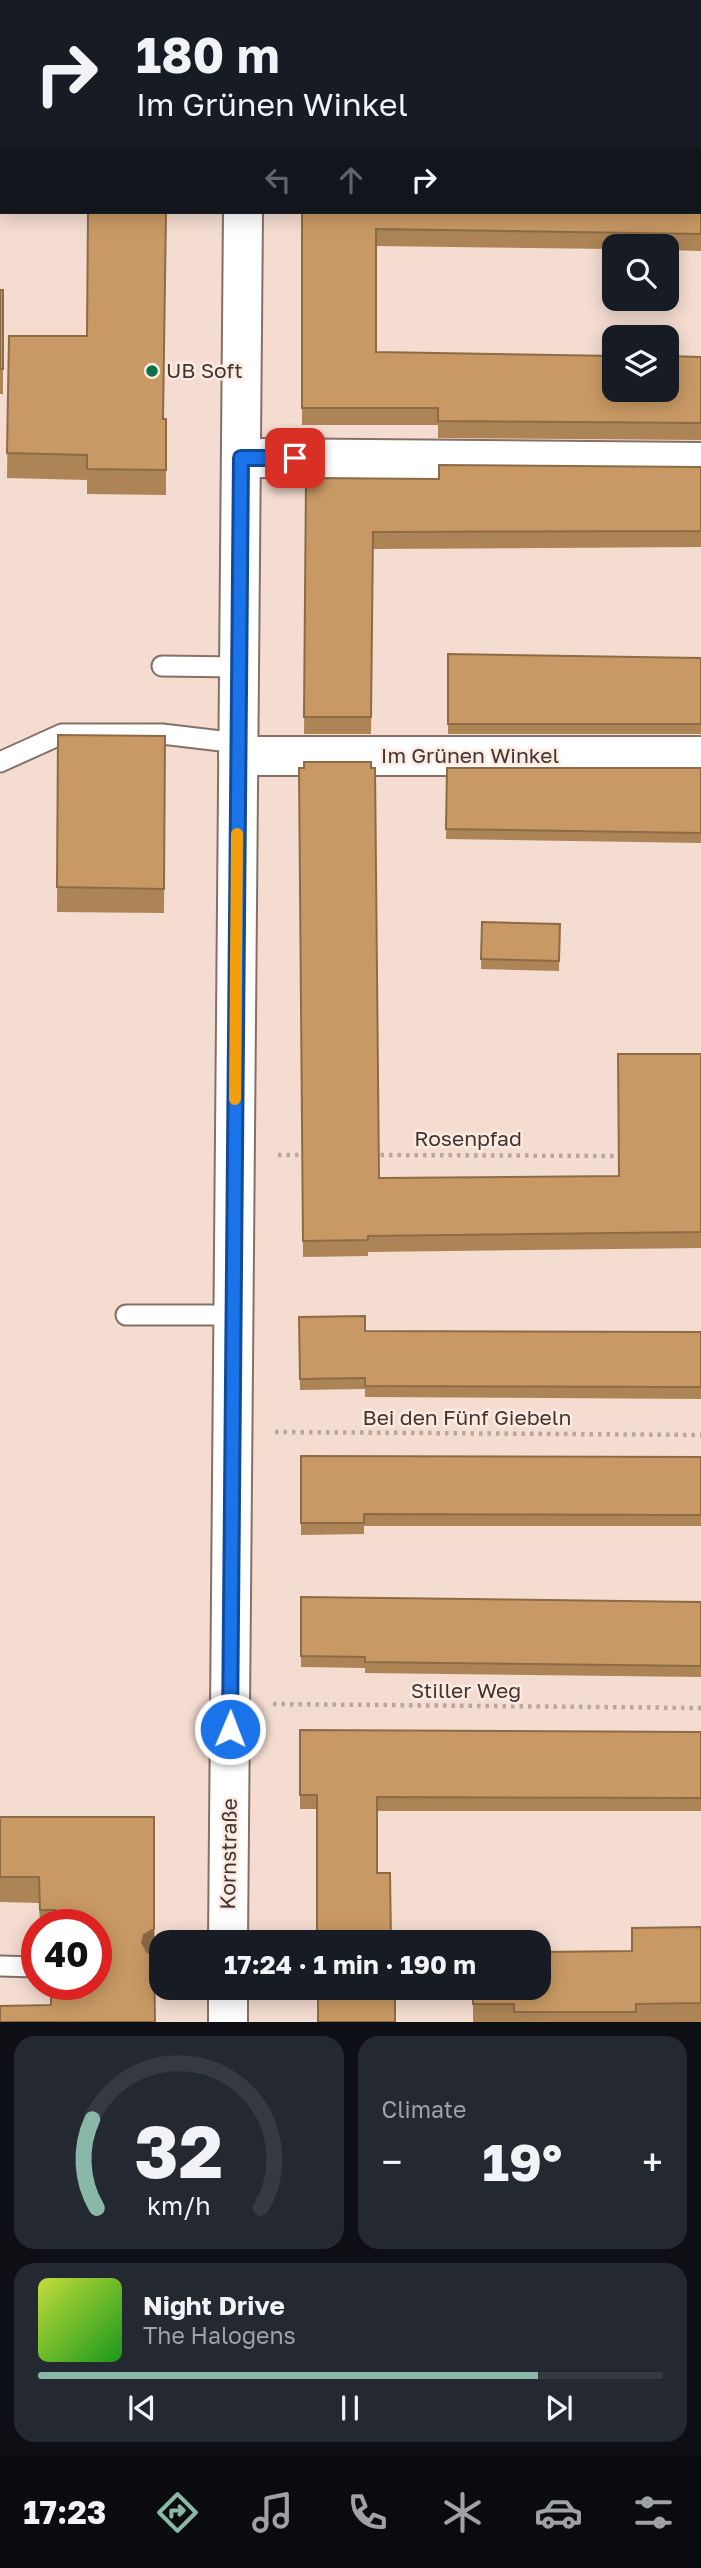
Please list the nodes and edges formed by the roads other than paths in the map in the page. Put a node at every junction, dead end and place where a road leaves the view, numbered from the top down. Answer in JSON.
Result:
{"nodes":[{"id":1,"x":243,"y":214,"type":"edge"},
{"id":2,"x":241,"y":458,"type":"junction"},
{"id":3,"x":701,"y":462,"type":"edge"},
{"id":4,"x":162,"y":666,"type":"dead end"},
{"id":5,"x":239,"y":667,"type":"junction"},
{"id":6,"x":238,"y":750,"type":"junction"},
{"id":7,"x":701,"y":756,"type":"edge"},
{"id":8,"x":0,"y":762,"type":"edge"},
{"id":9,"x":126,"y":1315,"type":"dead end"},
{"id":10,"x":233,"y":1315,"type":"junction"},
{"id":11,"x":228,"y":1930,"type":"edge"},
{"id":12,"x":0,"y":1966,"type":"edge"},
{"id":13,"x":21,"y":1967,"type":"edge"},
{"id":14,"x":228,"y":2000,"type":"edge"},
{"id":15,"x":228,"y":2022,"type":"edge"}],
"edges":[{"from":1,"to":2,"type":"street","name":"Kornstraße"},
{"from":2,"to":3,"type":"street"},
{"from":2,"to":5,"type":"street","name":"Kornstraße"},
{"from":4,"to":5,"type":"lane"},
{"from":5,"to":6,"type":"street","name":"Kornstraße"},
{"from":6,"to":7,"type":"street","name":"Im Grünen Winkel"},
{"from":6,"to":8,"type":"lane"},
{"from":6,"to":10,"type":"street","name":"Kornstraße"},
{"from":9,"to":10,"type":"lane"},
{"from":10,"to":11,"type":"street","name":"Kornstraße"},
{"from":12,"to":13,"type":"lane"},
{"from":14,"to":15,"type":"street"}]}
